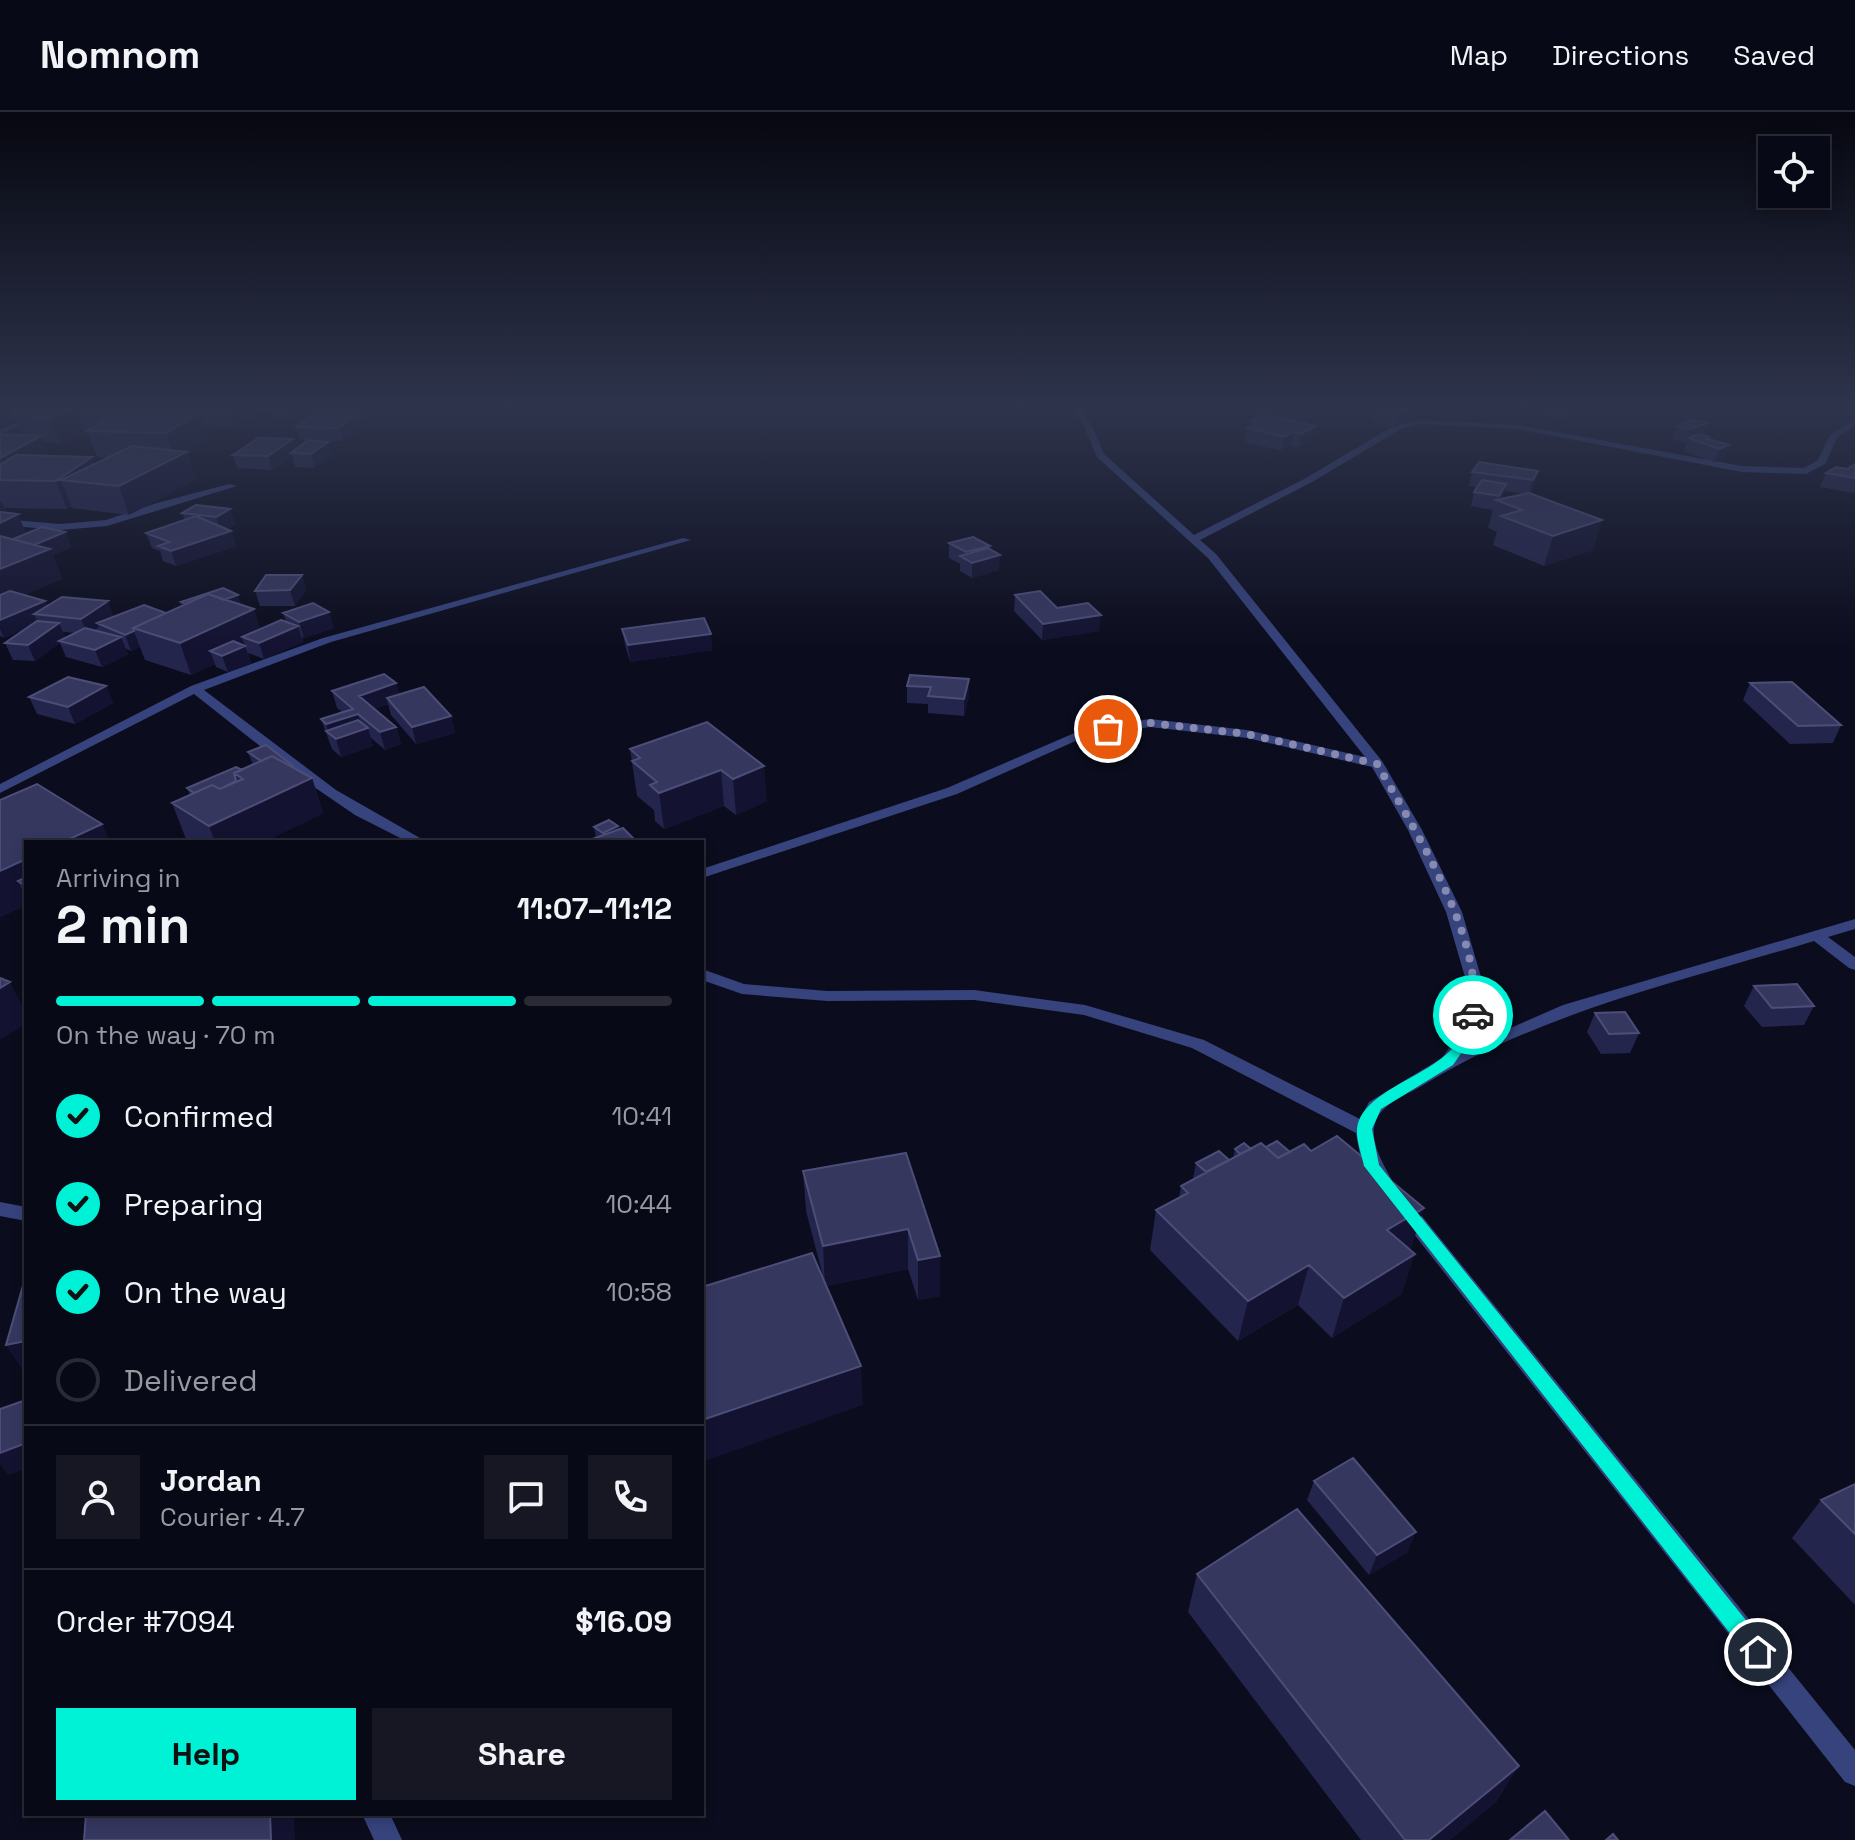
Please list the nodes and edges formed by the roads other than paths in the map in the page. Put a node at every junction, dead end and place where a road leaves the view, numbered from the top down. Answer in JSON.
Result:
{"nodes":[{"id":1,"x":226,"y":488,"type":"edge"},
{"id":2,"x":1136,"y":488,"type":"edge"},
{"id":3,"x":1294,"y":488,"type":"edge"},
{"id":4,"x":0,"y":522,"type":"edge"},
{"id":5,"x":1193,"y":539,"type":"junction"},
{"id":6,"x":686,"y":540,"type":"dead end"},
{"id":7,"x":195,"y":689,"type":"junction"},
{"id":8,"x":1377,"y":764,"type":"junction"},
{"id":9,"x":0,"y":789,"type":"edge"},
{"id":10,"x":415,"y":840,"type":"edge"},
{"id":11,"x":704,"y":873,"type":"edge"},
{"id":12,"x":1855,"y":924,"type":"edge"},
{"id":13,"x":1816,"y":935,"type":"junction"},
{"id":14,"x":1855,"y":965,"type":"edge"},
{"id":15,"x":704,"y":975,"type":"edge"},
{"id":16,"x":1448,"y":1062,"type":"junction"},
{"id":17,"x":1364,"y":1129,"type":"junction"},
{"id":18,"x":0,"y":1209,"type":"edge"},
{"id":19,"x":24,"y":1214,"type":"edge"},
{"id":20,"x":1855,"y":1772,"type":"edge"},
{"id":21,"x":377,"y":1816,"type":"edge"},
{"id":22,"x":388,"y":1840,"type":"edge"}],
"edges":[{"from":1,"to":4,"type":"street"},
{"from":2,"to":5,"type":"street"},
{"from":3,"to":5,"type":"street"},
{"from":5,"to":8,"type":"street"},
{"from":6,"to":7,"type":"street"},
{"from":7,"to":9,"type":"street"},
{"from":7,"to":10,"type":"street"},
{"from":8,"to":11,"type":"street"},
{"from":8,"to":16,"type":"street"},
{"from":12,"to":13,"type":"street"},
{"from":13,"to":14,"type":"street"},
{"from":13,"to":16,"type":"street"},
{"from":15,"to":17,"type":"street"},
{"from":16,"to":17,"type":"street"},
{"from":17,"to":20,"type":"street"},
{"from":18,"to":19,"type":"street"},
{"from":21,"to":22,"type":"street"}]}
